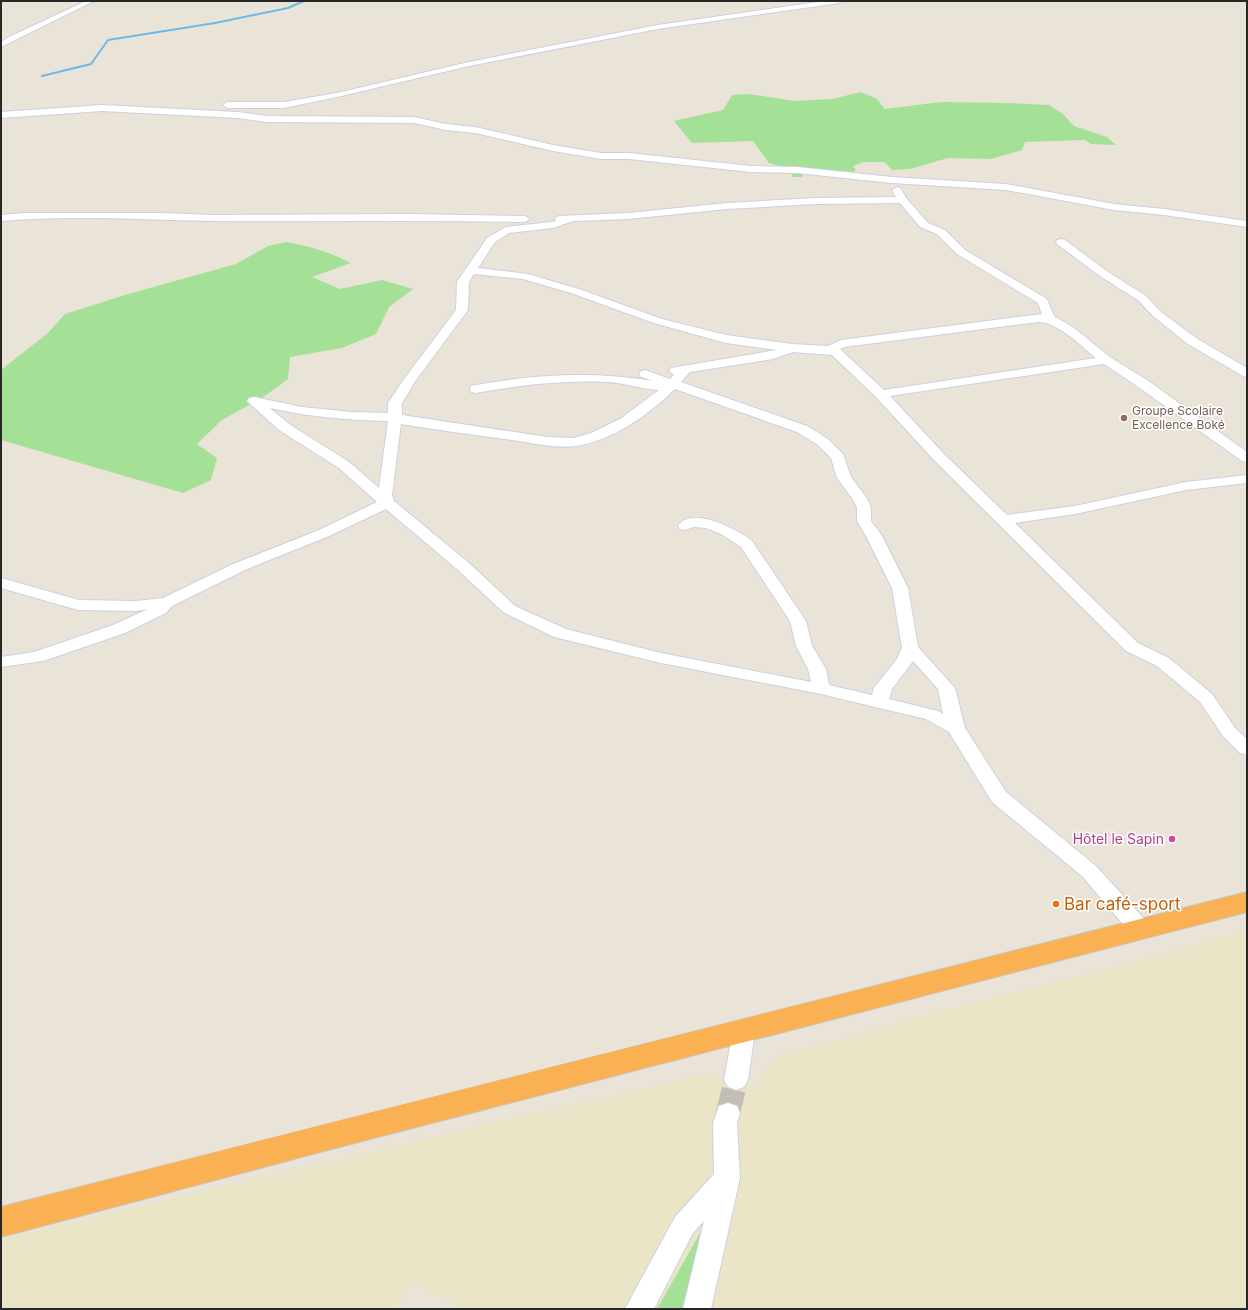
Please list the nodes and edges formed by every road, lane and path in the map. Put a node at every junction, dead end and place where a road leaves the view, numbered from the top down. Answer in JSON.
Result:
{"nodes":[{"id":1,"x":91,"y":1,"type":"edge"},
{"id":2,"x":839,"y":1,"type":"edge"},
{"id":3,"x":1,"y":45,"type":"edge"},
{"id":4,"x":204,"y":105,"type":"dead end"},
{"id":5,"x":219,"y":105,"type":"dead end"},
{"id":6,"x":102,"y":108,"type":"junction"},
{"id":7,"x":1,"y":115,"type":"edge"},
{"id":8,"x":892,"y":180,"type":"junction"},
{"id":9,"x":903,"y":200,"type":"junction"},
{"id":10,"x":1,"y":218,"type":"edge"},
{"id":11,"x":570,"y":219,"type":"junction"},
{"id":12,"x":1247,"y":224,"type":"edge"},
{"id":13,"x":1061,"y":242,"type":"dead end"},
{"id":14,"x":472,"y":271,"type":"junction"},
{"id":15,"x":1049,"y":318,"type":"junction"},
{"id":16,"x":792,"y":348,"type":"junction"},
{"id":17,"x":830,"y":350,"type":"junction"},
{"id":18,"x":1106,"y":360,"type":"junction"},
{"id":19,"x":686,"y":370,"type":"junction"},
{"id":20,"x":1247,"y":373,"type":"edge"},
{"id":21,"x":670,"y":386,"type":"junction"},
{"id":22,"x":476,"y":389,"type":"dead end"},
{"id":23,"x":881,"y":394,"type":"junction"},
{"id":24,"x":395,"y":417,"type":"junction"},
{"id":25,"x":1247,"y":458,"type":"edge"},
{"id":26,"x":1247,"y":479,"type":"edge"},
{"id":27,"x":387,"y":502,"type":"junction"},
{"id":28,"x":1004,"y":520,"type":"junction"},
{"id":29,"x":685,"y":526,"type":"dead end"},
{"id":30,"x":1,"y":583,"type":"edge"},
{"id":31,"x":167,"y":602,"type":"junction"},
{"id":32,"x":910,"y":648,"type":"junction"},
{"id":33,"x":1,"y":662,"type":"edge"},
{"id":34,"x":821,"y":689,"type":"junction"},
{"id":35,"x":879,"y":702,"type":"junction"},
{"id":36,"x":956,"y":728,"type":"junction"},
{"id":37,"x":1247,"y":749,"type":"edge"},
{"id":38,"x":1247,"y":902,"type":"edge"},
{"id":39,"x":1141,"y":930,"type":"junction"},
{"id":40,"x":744,"y":1031,"type":"junction"},
{"id":41,"x":736,"y":1080,"type":"tunnel mouth"},
{"id":42,"x":728,"y":1113,"type":"tunnel mouth"},
{"id":43,"x":727,"y":1178,"type":"junction"},
{"id":44,"x":1,"y":1222,"type":"edge"},
{"id":45,"x":639,"y":1309,"type":"edge"},
{"id":46,"x":697,"y":1309,"type":"edge"}],
"edges":[{"from":1,"to":3,"type":"street"},
{"from":2,"to":5,"type":"street"},
{"from":4,"to":6,"type":"street"},
{"from":6,"to":7,"type":"street"},
{"from":6,"to":8,"type":"street"},
{"from":8,"to":9,"type":"street"},
{"from":8,"to":12,"type":"street"},
{"from":9,"to":11,"type":"street"},
{"from":9,"to":15,"type":"street"},
{"from":10,"to":11,"type":"street"},
{"from":11,"to":14,"type":"street"},
{"from":13,"to":20,"type":"street"},
{"from":14,"to":16,"type":"street"},
{"from":14,"to":24,"type":"street"},
{"from":15,"to":17,"type":"street"},
{"from":15,"to":18,"type":"street"},
{"from":16,"to":17,"type":"street"},
{"from":16,"to":19,"type":"street"},
{"from":17,"to":23,"type":"street"},
{"from":18,"to":23,"type":"street"},
{"from":18,"to":25,"type":"street"},
{"from":19,"to":21,"type":"street"},
{"from":19,"to":21,"type":"street"},
{"from":21,"to":22,"type":"street"},
{"from":21,"to":24,"type":"street"},
{"from":21,"to":32,"type":"street"},
{"from":23,"to":28,"type":"street"},
{"from":24,"to":27,"type":"street"},
{"from":24,"to":27,"type":"street"},
{"from":26,"to":28,"type":"street"},
{"from":27,"to":31,"type":"street"},
{"from":27,"to":34,"type":"street"},
{"from":28,"to":37,"type":"street"},
{"from":29,"to":34,"type":"street"},
{"from":30,"to":31,"type":"street"},
{"from":31,"to":33,"type":"street"},
{"from":32,"to":35,"type":"street"},
{"from":32,"to":36,"type":"street"},
{"from":34,"to":35,"type":"street"},
{"from":35,"to":36,"type":"street"},
{"from":36,"to":39,"type":"street"},
{"from":38,"to":39,"type":"highway"},
{"from":39,"to":40,"type":"highway"},
{"from":40,"to":41,"type":"street"},
{"from":40,"to":44,"type":"highway"},
{"from":42,"to":43,"type":"street"},
{"from":43,"to":45,"type":"street"},
{"from":43,"to":46,"type":"street"}]}
